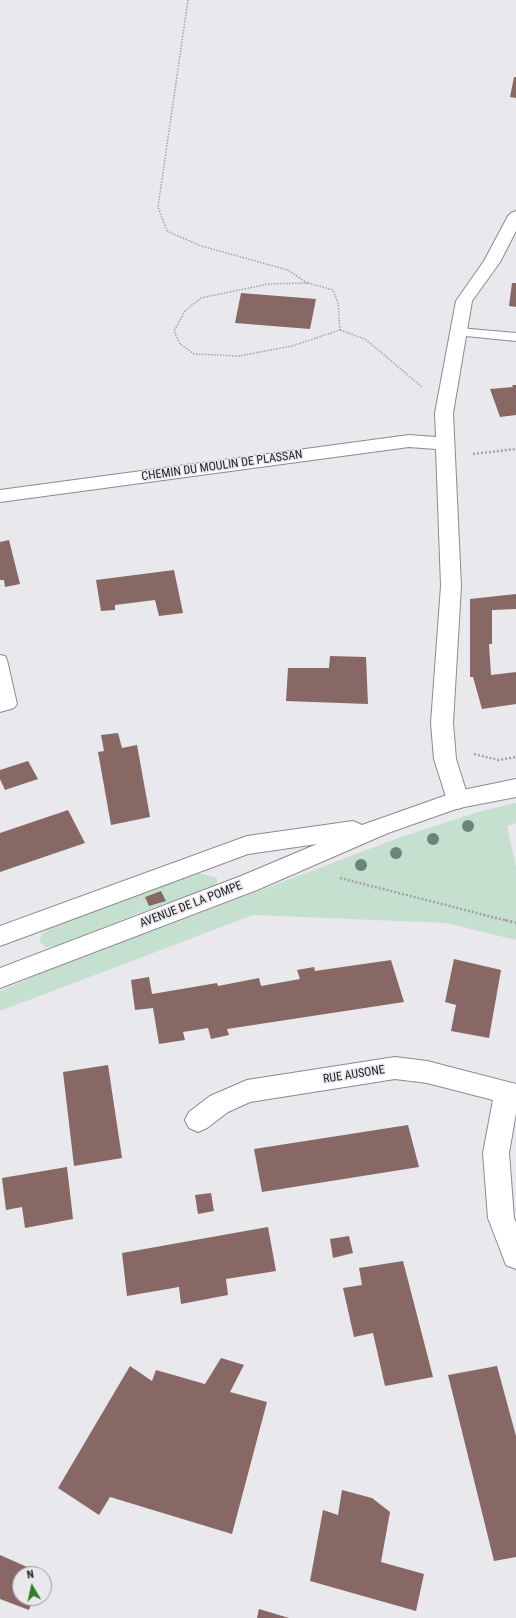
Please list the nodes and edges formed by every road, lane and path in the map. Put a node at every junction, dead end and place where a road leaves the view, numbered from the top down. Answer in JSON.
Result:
{"nodes":[{"id":1,"x":188,"y":0,"type":"edge"},
{"id":2,"x":516,"y":216,"type":"edge"},
{"id":3,"x":308,"y":283,"type":"junction"},
{"id":4,"x":340,"y":330,"type":"junction"},
{"id":5,"x":459,"y":332,"type":"junction"},
{"id":6,"x":516,"y":337,"type":"edge"},
{"id":7,"x":447,"y":396,"type":"junction"},
{"id":8,"x":445,"y":444,"type":"junction"},
{"id":9,"x":0,"y":496,"type":"edge"},
{"id":10,"x":0,"y":660,"type":"edge"},
{"id":11,"x":0,"y":706,"type":"edge"},
{"id":12,"x":516,"y":757,"type":"edge"},
{"id":13,"x":445,"y":759,"type":"junction"},
{"id":14,"x":516,"y":788,"type":"edge"},
{"id":15,"x":458,"y":800,"type":"junction"},
{"id":16,"x":380,"y":827,"type":"junction"},
{"id":17,"x":340,"y":878,"type":"dead end"},
{"id":18,"x":516,"y":923,"type":"edge"},
{"id":19,"x":0,"y":936,"type":"edge"},
{"id":20,"x":0,"y":978,"type":"edge"},
{"id":21,"x":512,"y":1094,"type":"edge"},
{"id":22,"x":198,"y":1120,"type":"dead end"},
{"id":23,"x":516,"y":1256,"type":"edge"}],
"edges":[{"from":1,"to":3,"type":"path"},
{"from":2,"to":5,"type":"street"},
{"from":3,"to":4,"type":"path"},
{"from":3,"to":4,"type":"path"},
{"from":4,"to":7,"type":"path"},
{"from":5,"to":6,"type":"lane"},
{"from":5,"to":7,"type":"street"},
{"from":7,"to":8,"type":"street"},
{"from":8,"to":9,"type":"street","name":"CHEMIN DU MOULIN DE PLASSAN"},
{"from":8,"to":13,"type":"street"},
{"from":10,"to":11,"type":"lane"},
{"from":12,"to":13,"type":"path"},
{"from":13,"to":15,"type":"street"},
{"from":14,"to":15,"type":"street","name":"AVENUE DE LA POMPE"},
{"from":15,"to":16,"type":"street","name":"AVENUE DE LA POMPE"},
{"from":16,"to":19,"type":"street","name":"AVENUE DE LA POMPE"},
{"from":16,"to":20,"type":"street","name":"AVENUE DE LA POMPE"},
{"from":17,"to":18,"type":"path"},
{"from":21,"to":22,"type":"street","name":"RUE AUSONE"},
{"from":21,"to":23,"type":"street"}]}
